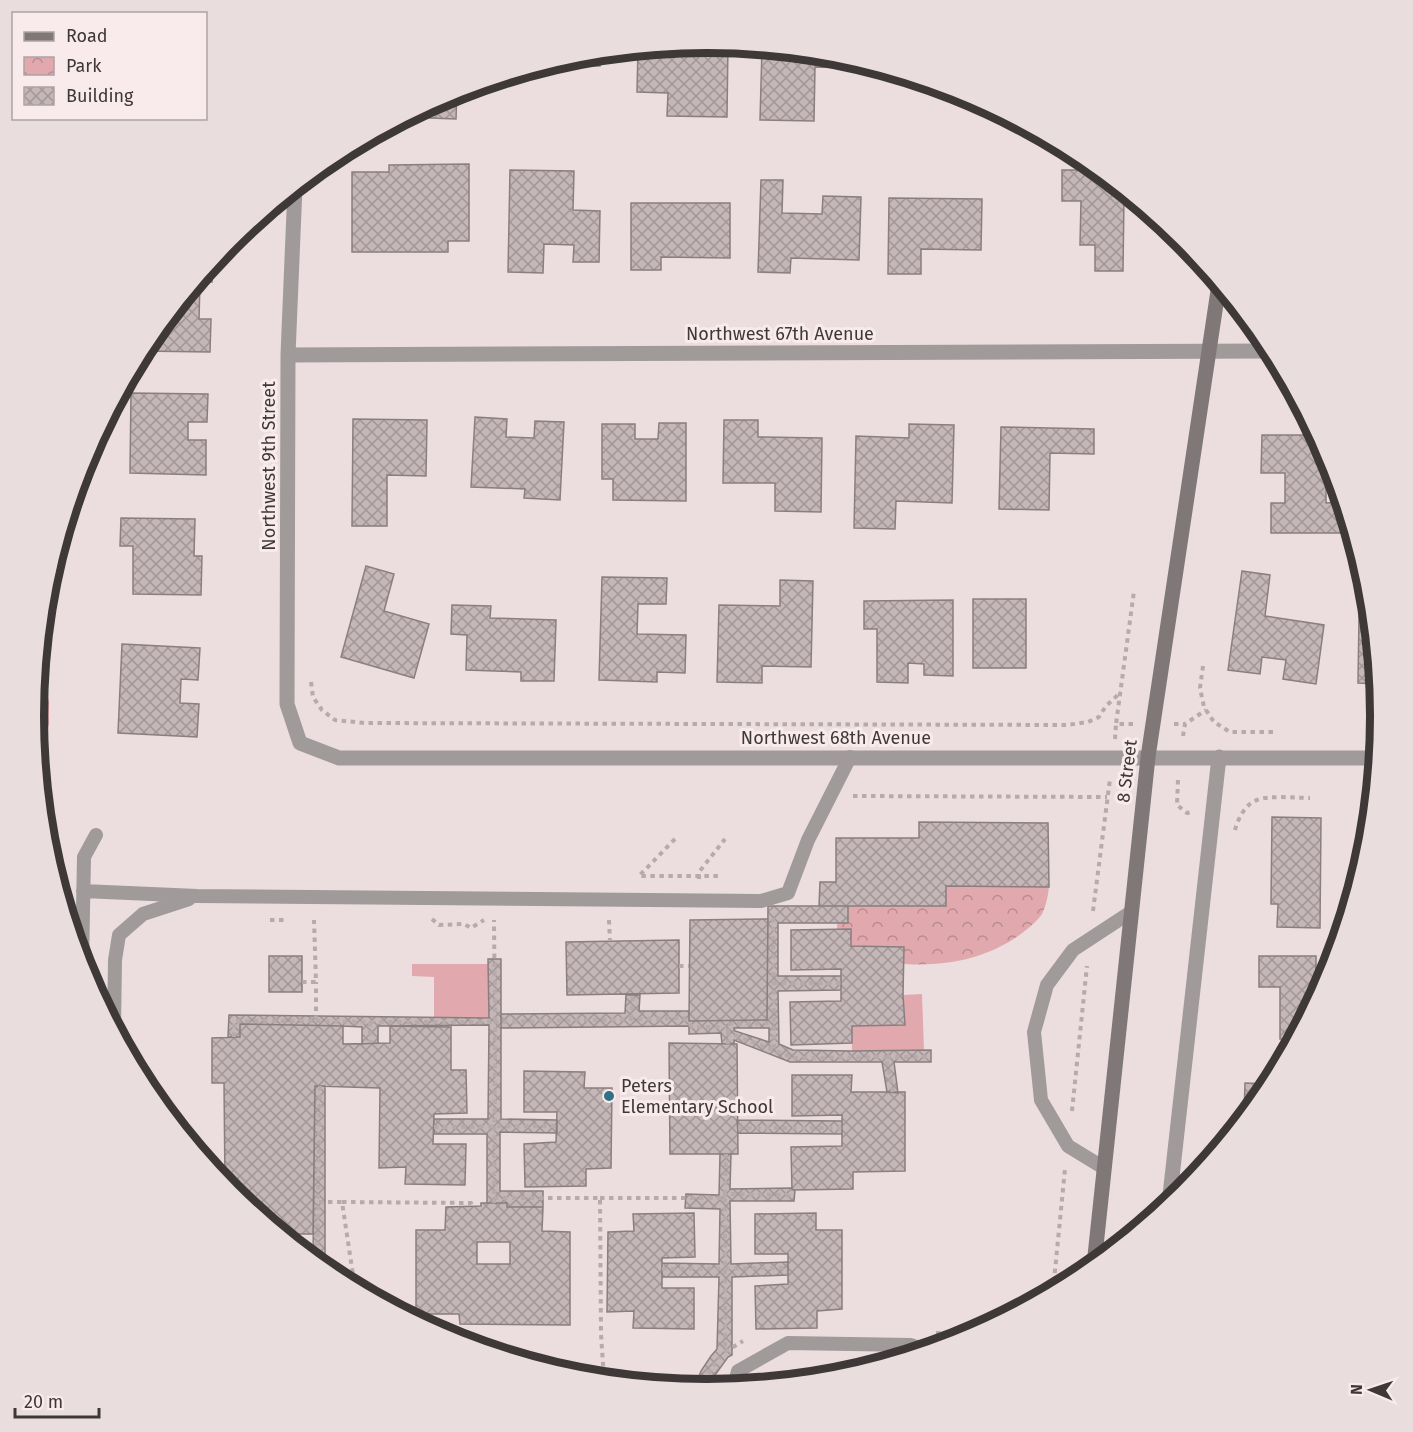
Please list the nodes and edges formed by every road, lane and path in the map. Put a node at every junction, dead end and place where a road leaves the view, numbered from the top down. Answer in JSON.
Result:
{"nodes":[{"id":1,"x":294,"y":198,"type":"edge"},
{"id":2,"x":1218,"y":295,"type":"edge"},
{"id":3,"x":1260,"y":351,"type":"edge"},
{"id":4,"x":1209,"y":352,"type":"junction"},
{"id":5,"x":288,"y":355,"type":"junction"},
{"id":6,"x":1134,"y":591,"type":"dead end"},
{"id":7,"x":1203,"y":666,"type":"dead end"},
{"id":8,"x":311,"y":680,"type":"dead end"},
{"id":9,"x":1121,"y":692,"type":"junction"},
{"id":10,"x":1116,"y":724,"type":"junction"},
{"id":11,"x":1153,"y":724,"type":"junction"},
{"id":12,"x":1185,"y":724,"type":"dead end"},
{"id":13,"x":1273,"y":732,"type":"dead end"},
{"id":14,"x":300,"y":743,"type":"joint"},
{"id":15,"x":850,"y":757,"type":"junction"},
{"id":16,"x":1113,"y":757,"type":"junction"},
{"id":17,"x":1148,"y":757,"type":"junction"},
{"id":18,"x":1220,"y":757,"type":"junction"},
{"id":19,"x":1368,"y":758,"type":"edge"},
{"id":20,"x":830,"y":796,"type":"junction"},
{"id":21,"x":1107,"y":797,"type":"junction"},
{"id":22,"x":1310,"y":798,"type":"dead end"},
{"id":23,"x":1234,"y":833,"type":"dead end"},
{"id":24,"x":96,"y":835,"type":"dead end"},
{"id":25,"x":675,"y":839,"type":"dead end"},
{"id":26,"x":722,"y":876,"type":"dead end"},
{"id":27,"x":83,"y":891,"type":"junction"},
{"id":28,"x":196,"y":896,"type":"junction"},
{"id":29,"x":1131,"y":912,"type":"junction"},
{"id":30,"x":494,"y":913,"type":"dead end"},
{"id":31,"x":609,"y":913,"type":"dead end"},
{"id":32,"x":773,"y":913,"type":"dead end"},
{"id":33,"x":314,"y":920,"type":"dead end"},
{"id":34,"x":82,"y":937,"type":"edge"},
{"id":35,"x":1090,"y":939,"type":"junction"},
{"id":36,"x":610,"y":941,"type":"dead end"},
{"id":37,"x":679,"y":966,"type":"dead end"},
{"id":38,"x":689,"y":966,"type":"dead end"},
{"id":39,"x":302,"y":982,"type":"dead end"},
{"id":40,"x":316,"y":982,"type":"junction"},
{"id":41,"x":773,"y":983,"type":"junction"},
{"id":42,"x":841,"y":983,"type":"dead end"},
{"id":43,"x":633,"y":993,"type":"dead end"},
{"id":44,"x":114,"y":1013,"type":"edge"},
{"id":45,"x":631,"y":1019,"type":"junction"},
{"id":46,"x":316,"y":1021,"type":"junction"},
{"id":47,"x":370,"y":1022,"type":"junction"},
{"id":48,"x":495,"y":1022,"type":"junction"},
{"id":49,"x":774,"y":1023,"type":"junction"},
{"id":50,"x":726,"y":1027,"type":"dead end"},
{"id":51,"x":728,"y":1033,"type":"junction"},
{"id":52,"x":234,"y":1037,"type":"dead end"},
{"id":53,"x":370,"y":1043,"type":"dead end"},
{"id":54,"x":728,"y":1044,"type":"dead end"},
{"id":55,"x":774,"y":1050,"type":"junction"},
{"id":56,"x":886,"y":1057,"type":"junction"},
{"id":57,"x":927,"y":1057,"type":"dead end"},
{"id":58,"x":320,"y":1086,"type":"dead end"},
{"id":59,"x":893,"y":1092,"type":"dead end"},
{"id":60,"x":495,"y":1126,"type":"junction"},
{"id":61,"x":557,"y":1126,"type":"dead end"},
{"id":62,"x":434,"y":1127,"type":"dead end"},
{"id":63,"x":738,"y":1128,"type":"dead end"},
{"id":64,"x":842,"y":1128,"type":"dead end"},
{"id":65,"x":1068,"y":1146,"type":"junction"},
{"id":66,"x":726,"y":1154,"type":"dead end"},
{"id":67,"x":1104,"y":1168,"type":"junction"},
{"id":68,"x":1171,"y":1189,"type":"edge"},
{"id":69,"x":792,"y":1190,"type":"dead end"},
{"id":70,"x":725,"y":1196,"type":"junction"},
{"id":71,"x":600,"y":1198,"type":"junction"},
{"id":72,"x":318,"y":1202,"type":"junction"},
{"id":73,"x":342,"y":1202,"type":"junction"},
{"id":74,"x":472,"y":1206,"type":"dead end"},
{"id":75,"x":317,"y":1252,"type":"edge"},
{"id":76,"x":1095,"y":1253,"type":"edge"},
{"id":77,"x":788,"y":1268,"type":"dead end"},
{"id":78,"x":662,"y":1269,"type":"dead end"},
{"id":79,"x":725,"y":1270,"type":"junction"},
{"id":80,"x":353,"y":1276,"type":"edge"},
{"id":81,"x":1054,"y":1280,"type":"edge"},
{"id":82,"x":743,"y":1341,"type":"dead end"},
{"id":83,"x":913,"y":1346,"type":"edge"},
{"id":84,"x":725,"y":1352,"type":"junction"},
{"id":85,"x":603,"y":1370,"type":"edge"},
{"id":86,"x":736,"y":1378,"type":"edge"},
{"id":87,"x":706,"y":1379,"type":"edge"}],
"edges":[{"from":1,"to":5,"type":"street","name":"Northwest 9th Street"},
{"from":2,"to":4,"type":"street","name":"8 Street"},
{"from":3,"to":4,"type":"street","name":"Northwest 67th Avenue"},
{"from":4,"to":5,"type":"street","name":"Northwest 67th Avenue"},
{"from":4,"to":11,"type":"street","name":"8 Street"},
{"from":5,"to":14,"type":"street","name":"Northwest 9th Street"},
{"from":6,"to":9,"type":"path"},
{"from":7,"to":13,"type":"path"},
{"from":8,"to":9,"type":"path"},
{"from":9,"to":10,"type":"path"},
{"from":10,"to":11,"type":"path"},
{"from":10,"to":16,"type":"path"},
{"from":11,"to":12,"type":"path"},
{"from":11,"to":17,"type":"street","name":"8 Street"},
{"from":14,"to":15,"type":"street","name":"Northwest 68th Avenue"},
{"from":15,"to":16,"type":"street","name":"Northwest 68th Avenue"},
{"from":15,"to":20,"type":"lane"},
{"from":16,"to":17,"type":"street","name":"Northwest 68th Avenue"},
{"from":16,"to":21,"type":"path"},
{"from":17,"to":18,"type":"street","name":"Northwest 68th Avenue"},
{"from":17,"to":29,"type":"street","name":"8 Street"},
{"from":18,"to":19,"type":"street","name":"Northwest 68th Avenue"},
{"from":18,"to":68,"type":"street"},
{"from":20,"to":21,"type":"path"},
{"from":20,"to":28,"type":"lane"},
{"from":21,"to":35,"type":"path"},
{"from":22,"to":23,"type":"path"},
{"from":24,"to":27,"type":"lane"},
{"from":25,"to":26,"type":"path"},
{"from":27,"to":28,"type":"lane"},
{"from":27,"to":34,"type":"lane"},
{"from":28,"to":44,"type":"lane"},
{"from":29,"to":35,"type":"lane"},
{"from":29,"to":67,"type":"street","name":"8 Street"},
{"from":30,"to":48,"type":"path"},
{"from":31,"to":36,"type":"path"},
{"from":32,"to":41,"type":"path"},
{"from":33,"to":40,"type":"path"},
{"from":35,"to":65,"type":"path"},
{"from":35,"to":65,"type":"lane"},
{"from":37,"to":38,"type":"path"},
{"from":39,"to":40,"type":"path"},
{"from":40,"to":46,"type":"path"},
{"from":41,"to":42,"type":"path"},
{"from":41,"to":49,"type":"path"},
{"from":43,"to":45,"type":"path"},
{"from":45,"to":48,"type":"path"},
{"from":45,"to":50,"type":"path"},
{"from":46,"to":47,"type":"path"},
{"from":46,"to":52,"type":"path"},
{"from":47,"to":48,"type":"path"},
{"from":47,"to":53,"type":"path"},
{"from":48,"to":60,"type":"path"},
{"from":49,"to":51,"type":"path"},
{"from":49,"to":55,"type":"path"},
{"from":51,"to":54,"type":"path"},
{"from":51,"to":55,"type":"path"},
{"from":55,"to":56,"type":"path"},
{"from":56,"to":57,"type":"path"},
{"from":56,"to":59,"type":"path"},
{"from":58,"to":72,"type":"path"},
{"from":60,"to":61,"type":"path"},
{"from":60,"to":62,"type":"path"},
{"from":60,"to":71,"type":"path"},
{"from":63,"to":64,"type":"path"},
{"from":65,"to":67,"type":"lane"},
{"from":65,"to":81,"type":"path"},
{"from":66,"to":70,"type":"path"},
{"from":67,"to":76,"type":"street","name":"8 Street"},
{"from":69,"to":70,"type":"path"},
{"from":70,"to":71,"type":"path"},
{"from":70,"to":79,"type":"path"},
{"from":71,"to":85,"type":"path"},
{"from":72,"to":73,"type":"path"},
{"from":72,"to":75,"type":"path"},
{"from":73,"to":74,"type":"path"},
{"from":73,"to":80,"type":"path"},
{"from":77,"to":79,"type":"path"},
{"from":78,"to":79,"type":"path"},
{"from":79,"to":84,"type":"path"},
{"from":82,"to":84,"type":"path"},
{"from":83,"to":86,"type":"lane"},
{"from":84,"to":87,"type":"path"}]}
